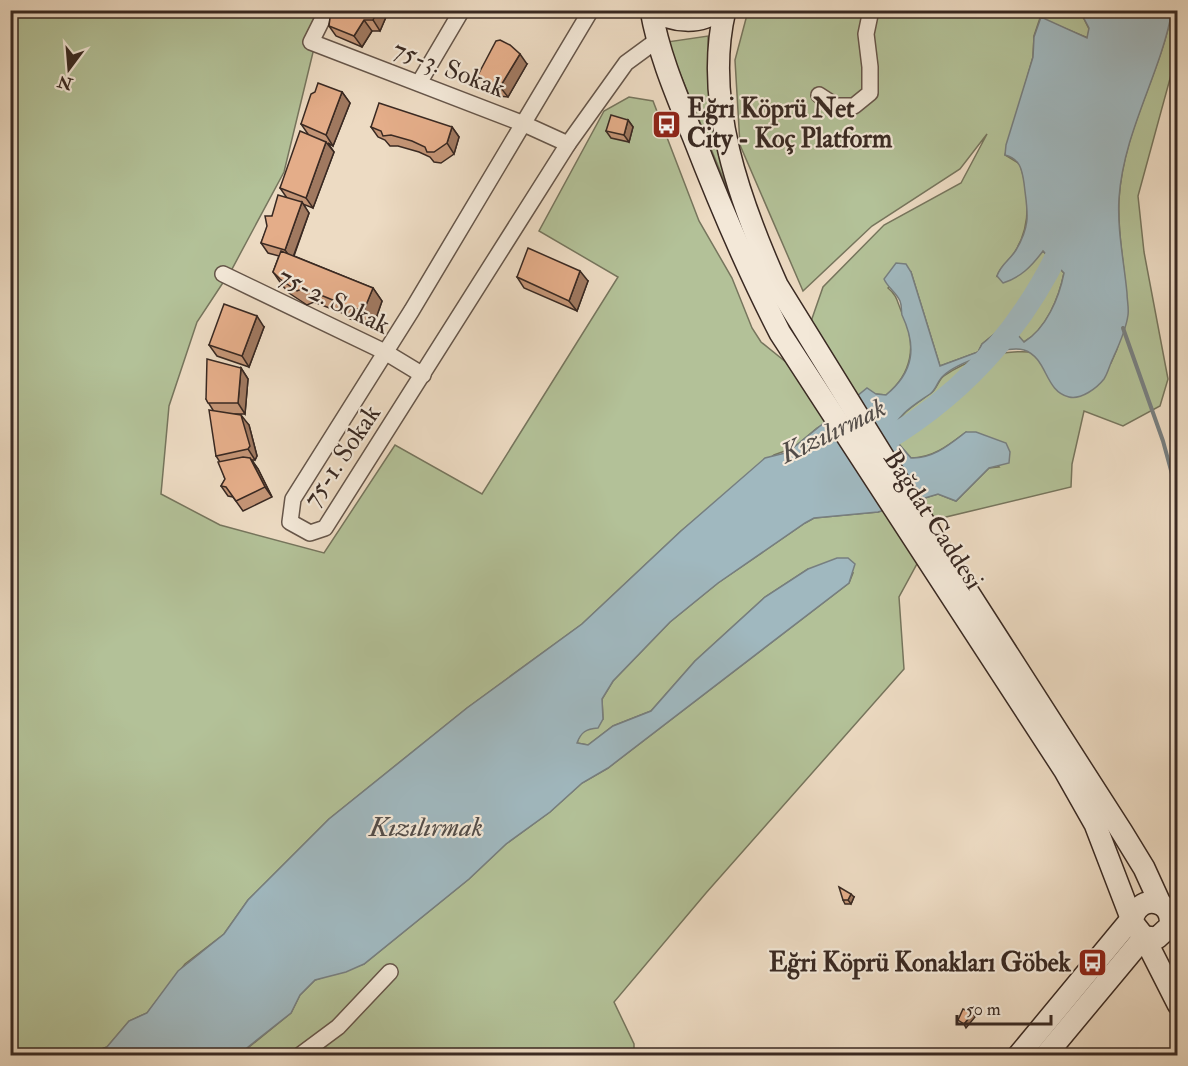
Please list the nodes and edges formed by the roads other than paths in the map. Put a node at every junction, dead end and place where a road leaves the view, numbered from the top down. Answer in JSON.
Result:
{"nodes":[{"id":1,"x":327,"y":10,"type":"edge"},
{"id":2,"x":462,"y":10,"type":"edge"},
{"id":3,"x":591,"y":10,"type":"edge"},
{"id":4,"x":652,"y":10,"type":"edge"},
{"id":5,"x":717,"y":10,"type":"edge"},
{"id":6,"x":725,"y":10,"type":"edge"},
{"id":7,"x":871,"y":10,"type":"edge"},
{"id":8,"x":656,"y":41,"type":"junction"},
{"id":9,"x":419,"y":83,"type":"junction"},
{"id":10,"x":819,"y":95,"type":"dead end"},
{"id":11,"x":524,"y":124,"type":"junction"},
{"id":12,"x":568,"y":144,"type":"junction"},
{"id":13,"x":223,"y":274,"type":"dead end"},
{"id":14,"x":385,"y":352,"type":"junction"},
{"id":15,"x":423,"y":375,"type":"junction"},
{"id":16,"x":1170,"y":916,"type":"edge"},
{"id":17,"x":1133,"y":917,"type":"junction"},
{"id":18,"x":1144,"y":937,"type":"junction"},
{"id":19,"x":390,"y":972,"type":"dead end"},
{"id":20,"x":1178,"y":1004,"type":"edge"},
{"id":21,"x":299,"y":1056,"type":"edge"},
{"id":22,"x":1018,"y":1056,"type":"edge"},
{"id":23,"x":1045,"y":1056,"type":"edge"}],
"edges":[{"from":1,"to":9,"type":"street","name":"75-3. Sokak"},
{"from":2,"to":9,"type":"street"},
{"from":3,"to":11,"type":"street","name":"75-1. Sokak"},
{"from":4,"to":5,"type":"main road"},
{"from":4,"to":8,"type":"main road","name":"Bağdat Caddesi"},
{"from":6,"to":16,"type":"main road","name":"Bağdat Caddesi"},
{"from":7,"to":10,"type":"street"},
{"from":8,"to":12,"type":"street","name":"75-1. Sokak"},
{"from":8,"to":17,"type":"main road","name":"Bağdat Caddesi"},
{"from":9,"to":11,"type":"street","name":"75-3. Sokak"},
{"from":11,"to":12,"type":"street","name":"75-3. Sokak"},
{"from":11,"to":14,"type":"street","name":"75-1. Sokak"},
{"from":12,"to":15,"type":"street","name":"75-1. Sokak"},
{"from":13,"to":14,"type":"street","name":"75-2. Sokak"},
{"from":14,"to":15,"type":"street","name":"75-2. Sokak"},
{"from":14,"to":15,"type":"street","name":"75-1. Sokak"},
{"from":16,"to":17,"type":"main road"},
{"from":16,"to":18,"type":"main road"},
{"from":17,"to":18,"type":"main road","name":"Bağdat Caddesi"},
{"from":17,"to":22,"type":"main road"},
{"from":18,"to":20,"type":"main road","name":"Bağdat Caddesi"},
{"from":18,"to":23,"type":"main road"},
{"from":19,"to":21,"type":"street"}]}
